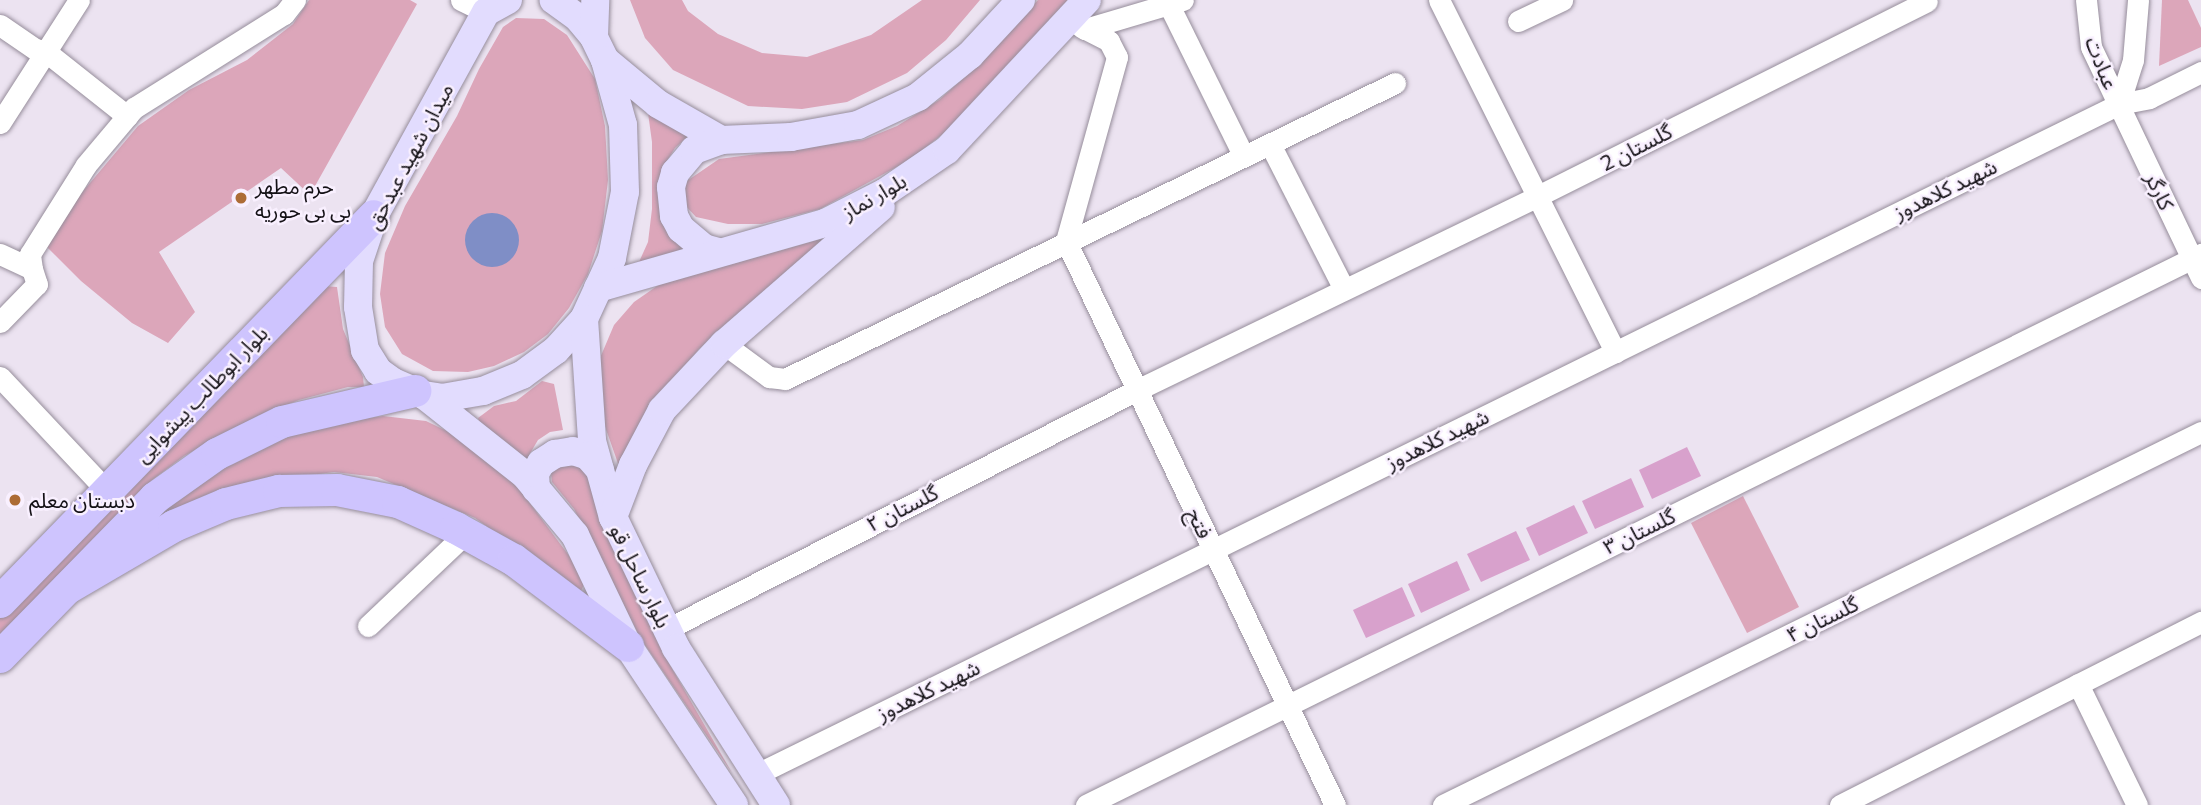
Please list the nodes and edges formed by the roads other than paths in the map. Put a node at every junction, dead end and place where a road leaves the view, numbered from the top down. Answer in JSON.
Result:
{"nodes":[{"id":1,"x":79,"y":0,"type":"edge"},
{"id":2,"x":295,"y":0,"type":"edge"},
{"id":3,"x":461,"y":0,"type":"edge"},
{"id":4,"x":554,"y":0,"type":"edge"},
{"id":5,"x":595,"y":0,"type":"edge"},
{"id":6,"x":1021,"y":0,"type":"edge"},
{"id":7,"x":1087,"y":0,"type":"edge"},
{"id":8,"x":1439,"y":0,"type":"edge"},
{"id":9,"x":1562,"y":0,"type":"edge"},
{"id":10,"x":1927,"y":0,"type":"edge"},
{"id":11,"x":2069,"y":0,"type":"edge"},
{"id":12,"x":2086,"y":0,"type":"edge"},
{"id":13,"x":2138,"y":0,"type":"edge"},
{"id":14,"x":1176,"y":3,"type":"edge"},
{"id":15,"x":495,"y":4,"type":"edge"},
{"id":16,"x":1518,"y":21,"type":"dead end"},
{"id":17,"x":0,"y":25,"type":"edge"},
{"id":18,"x":1076,"y":25,"type":"junction"},
{"id":19,"x":2088,"y":35,"type":"junction"},
{"id":20,"x":600,"y":49,"type":"junction"},
{"id":21,"x":45,"y":51,"type":"junction"},
{"id":22,"x":2201,"y":72,"type":"edge"},
{"id":23,"x":1395,"y":83,"type":"dead end"},
{"id":24,"x":2119,"y":104,"type":"junction"},
{"id":25,"x":127,"y":116,"type":"junction"},
{"id":26,"x":0,"y":124,"type":"edge"},
{"id":27,"x":721,"y":140,"type":"junction"},
{"id":28,"x":1269,"y":144,"type":"junction"},
{"id":29,"x":947,"y":150,"type":"junction"},
{"id":30,"x":1243,"y":155,"type":"junction"},
{"id":31,"x":1536,"y":197,"type":"junction"},
{"id":32,"x":374,"y":216,"type":"junction"},
{"id":33,"x":1066,"y":241,"type":"junction"},
{"id":34,"x":718,"y":252,"type":"junction"},
{"id":35,"x":0,"y":254,"type":"edge"},
{"id":36,"x":2196,"y":256,"type":"edge"},
{"id":37,"x":32,"y":269,"type":"junction"},
{"id":38,"x":2201,"y":278,"type":"edge"},
{"id":39,"x":598,"y":288,"type":"junction"},
{"id":40,"x":1344,"y":289,"type":"junction"},
{"id":41,"x":584,"y":319,"type":"junction"},
{"id":42,"x":0,"y":323,"type":"edge"},
{"id":43,"x":724,"y":344,"type":"junction"},
{"id":44,"x":1615,"y":352,"type":"junction"},
{"id":45,"x":0,"y":377,"type":"edge"},
{"id":46,"x":1137,"y":390,"type":"junction"},
{"id":47,"x":419,"y":393,"type":"junction"},
{"id":48,"x":2201,"y":432,"type":"edge"},
{"id":49,"x":600,"y":470,"type":"junction"},
{"id":50,"x":536,"y":489,"type":"junction"},
{"id":51,"x":107,"y":492,"type":"junction"},
{"id":52,"x":613,"y":517,"type":"junction"},
{"id":53,"x":466,"y":533,"type":"junction"},
{"id":54,"x":1213,"y":549,"type":"junction"},
{"id":55,"x":68,"y":588,"type":"junction"},
{"id":56,"x":0,"y":602,"type":"edge"},
{"id":57,"x":2201,"y":622,"type":"edge"},
{"id":58,"x":368,"y":626,"type":"dead end"},
{"id":59,"x":667,"y":629,"type":"junction"},
{"id":60,"x":628,"y":646,"type":"junction"},
{"id":61,"x":0,"y":657,"type":"edge"},
{"id":62,"x":2078,"y":684,"type":"junction"},
{"id":63,"x":1287,"y":704,"type":"junction"},
{"id":64,"x":755,"y":775,"type":"junction"},
{"id":65,"x":734,"y":805,"type":"edge"},
{"id":66,"x":776,"y":805,"type":"edge"},
{"id":67,"x":1086,"y":805,"type":"edge"},
{"id":68,"x":1335,"y":805,"type":"edge"},
{"id":69,"x":1443,"y":805,"type":"edge"},
{"id":70,"x":1840,"y":805,"type":"edge"},
{"id":71,"x":2137,"y":805,"type":"edge"}],
"edges":[{"from":1,"to":21,"type":"street"},
{"from":2,"to":25,"type":"street"},
{"from":3,"to":15,"type":"street"},
{"from":4,"to":20,"type":"main road","name":"میدان شهید عبدحق"},
{"from":5,"to":20,"type":"main road"},
{"from":6,"to":27,"type":"main road"},
{"from":7,"to":18,"type":"main road","name":"بلوار نماز"},
{"from":8,"to":31,"type":"street"},
{"from":9,"to":16,"type":"street"},
{"from":10,"to":31,"type":"street","name":"گلستان 2"},
{"from":11,"to":19,"type":"street"},
{"from":12,"to":19,"type":"street","name":"عبادت"},
{"from":13,"to":24,"type":"street","name":"عبادت"},
{"from":14,"to":18,"type":"street"},
{"from":14,"to":30,"type":"street"},
{"from":15,"to":32,"type":"main road","name":"میدان شهید عبدحق"},
{"from":17,"to":21,"type":"street"},
{"from":18,"to":29,"type":"main road","name":"بلوار نماز"},
{"from":18,"to":33,"type":"street"},
{"from":19,"to":24,"type":"street","name":"عبادت"},
{"from":20,"to":27,"type":"main road"},
{"from":20,"to":39,"type":"main road","name":"میدان شهید عبدحق"},
{"from":21,"to":25,"type":"street"},
{"from":21,"to":26,"type":"street"},
{"from":22,"to":24,"type":"street","name":"شهید کلاهدوز"},
{"from":23,"to":28,"type":"street"},
{"from":24,"to":36,"type":"street","name":"کارگر"},
{"from":24,"to":44,"type":"street","name":"شهید کلاهدوز"},
{"from":25,"to":37,"type":"street"},
{"from":27,"to":34,"type":"main road"},
{"from":28,"to":30,"type":"street"},
{"from":28,"to":40,"type":"street"},
{"from":29,"to":34,"type":"main road","name":"بلوار نماز"},
{"from":29,"to":43,"type":"main road"},
{"from":30,"to":33,"type":"street"},
{"from":31,"to":40,"type":"street","name":"گلستان 2"},
{"from":31,"to":44,"type":"street"},
{"from":32,"to":47,"type":"main road","name":"میدان شهید عبدحق"},
{"from":32,"to":51,"type":"highway","name":"بلوار ابوطالب پیشوایی"},
{"from":33,"to":43,"type":"street"},
{"from":33,"to":46,"type":"street","name":"فتح"},
{"from":34,"to":39,"type":"main road","name":"بلوار نماز"},
{"from":35,"to":37,"type":"street"},
{"from":36,"to":38,"type":"street","name":"کارگر"},
{"from":36,"to":63,"type":"street","name":"گلستان ۳"},
{"from":37,"to":42,"type":"street"},
{"from":39,"to":41,"type":"main road","name":"میدان شهید عبدحق"},
{"from":40,"to":46,"type":"street","name":"گلستان ۲"},
{"from":41,"to":47,"type":"main road","name":"میدان شهید عبدحق"},
{"from":41,"to":49,"type":"main road","name":"بلوار ساحل قو"},
{"from":43,"to":52,"type":"main road"},
{"from":44,"to":54,"type":"street","name":"شهید کلاهدوز"},
{"from":45,"to":51,"type":"street"},
{"from":46,"to":54,"type":"street","name":"فتح"},
{"from":46,"to":59,"type":"street","name":"گلستان ۲"},
{"from":47,"to":50,"type":"main road","name":"بلوار ساحل قو"},
{"from":47,"to":55,"type":"highway","name":"بلوار ابوطالب پیشوایی"},
{"from":48,"to":69,"type":"street","name":"گلستان ۴"},
{"from":49,"to":50,"type":"main road"},
{"from":49,"to":52,"type":"main road","name":"بلوار ساحل قو"},
{"from":50,"to":60,"type":"main road","name":"بلوار ساحل قو"},
{"from":51,"to":56,"type":"highway","name":"بلوار ابوطالب پیشوایی"},
{"from":52,"to":59,"type":"main road","name":"بلوار ساحل قو"},
{"from":53,"to":55,"type":"highway"},
{"from":53,"to":58,"type":"street"},
{"from":53,"to":60,"type":"highway"},
{"from":54,"to":63,"type":"street","name":"فتح"},
{"from":54,"to":64,"type":"street","name":"شهید کلاهدوز"},
{"from":55,"to":61,"type":"highway","name":"بلوار ابوطالب پیشوایی"},
{"from":57,"to":62,"type":"street"},
{"from":59,"to":64,"type":"main road","name":"بلوار ساحل قو"},
{"from":60,"to":65,"type":"main road","name":"بلوار ساحل قو"},
{"from":62,"to":70,"type":"street"},
{"from":62,"to":71,"type":"street"},
{"from":63,"to":67,"type":"street","name":"گلستان ۳"},
{"from":63,"to":68,"type":"street","name":"فتح"},
{"from":64,"to":66,"type":"main road","name":"بلوار ساحل قو"}]}
